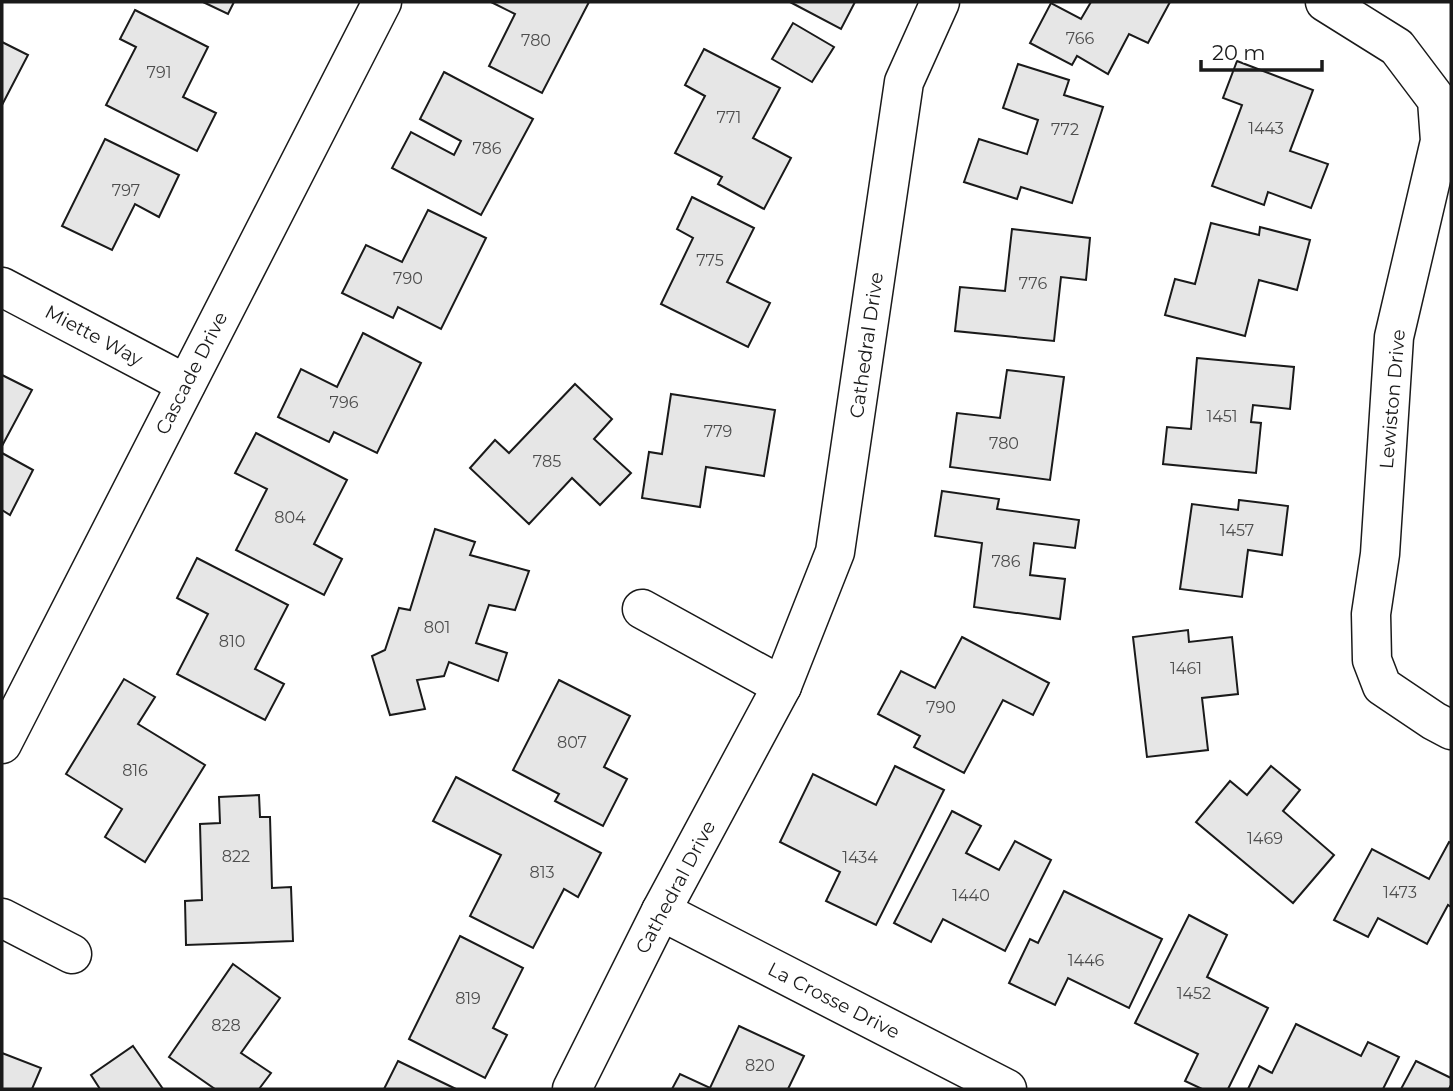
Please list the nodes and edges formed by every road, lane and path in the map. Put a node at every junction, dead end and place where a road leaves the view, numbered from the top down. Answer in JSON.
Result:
{"nodes":[{"id":1,"x":382,"y":2,"type":"edge"},
{"id":2,"x":940,"y":2,"type":"edge"},
{"id":3,"x":1325,"y":2,"type":"edge"},
{"id":4,"x":1446,"y":142,"type":"edge"},
{"id":5,"x":2,"y":287,"type":"edge"},
{"id":6,"x":186,"y":384,"type":"junction"},
{"id":7,"x":642,"y":609,"type":"dead end"},
{"id":8,"x":782,"y":686,"type":"junction"},
{"id":9,"x":1451,"y":730,"type":"edge"},
{"id":10,"x":2,"y":744,"type":"edge"},
{"id":11,"x":662,"y":911,"type":"junction"},
{"id":12,"x":2,"y":918,"type":"edge"},
{"id":13,"x":72,"y":954,"type":"dead end"},
{"id":14,"x":572,"y":1089,"type":"edge"},
{"id":15,"x":1007,"y":1089,"type":"edge"}],
"edges":[{"from":1,"to":6,"type":"street","name":"Cascade Drive"},
{"from":2,"to":8,"type":"street","name":"Cathedral Drive"},
{"from":3,"to":4,"type":"street","name":"Lewiston Drive"},
{"from":4,"to":9,"type":"street","name":"Lewiston Drive"},
{"from":5,"to":6,"type":"street","name":"Miette Way"},
{"from":6,"to":10,"type":"street","name":"Cascade Drive"},
{"from":7,"to":8,"type":"street"},
{"from":8,"to":11,"type":"street","name":"Cathedral Drive"},
{"from":11,"to":14,"type":"street","name":"Cathedral Drive"},
{"from":11,"to":15,"type":"street","name":"La Crosse Drive"},
{"from":12,"to":13,"type":"street"}]}
